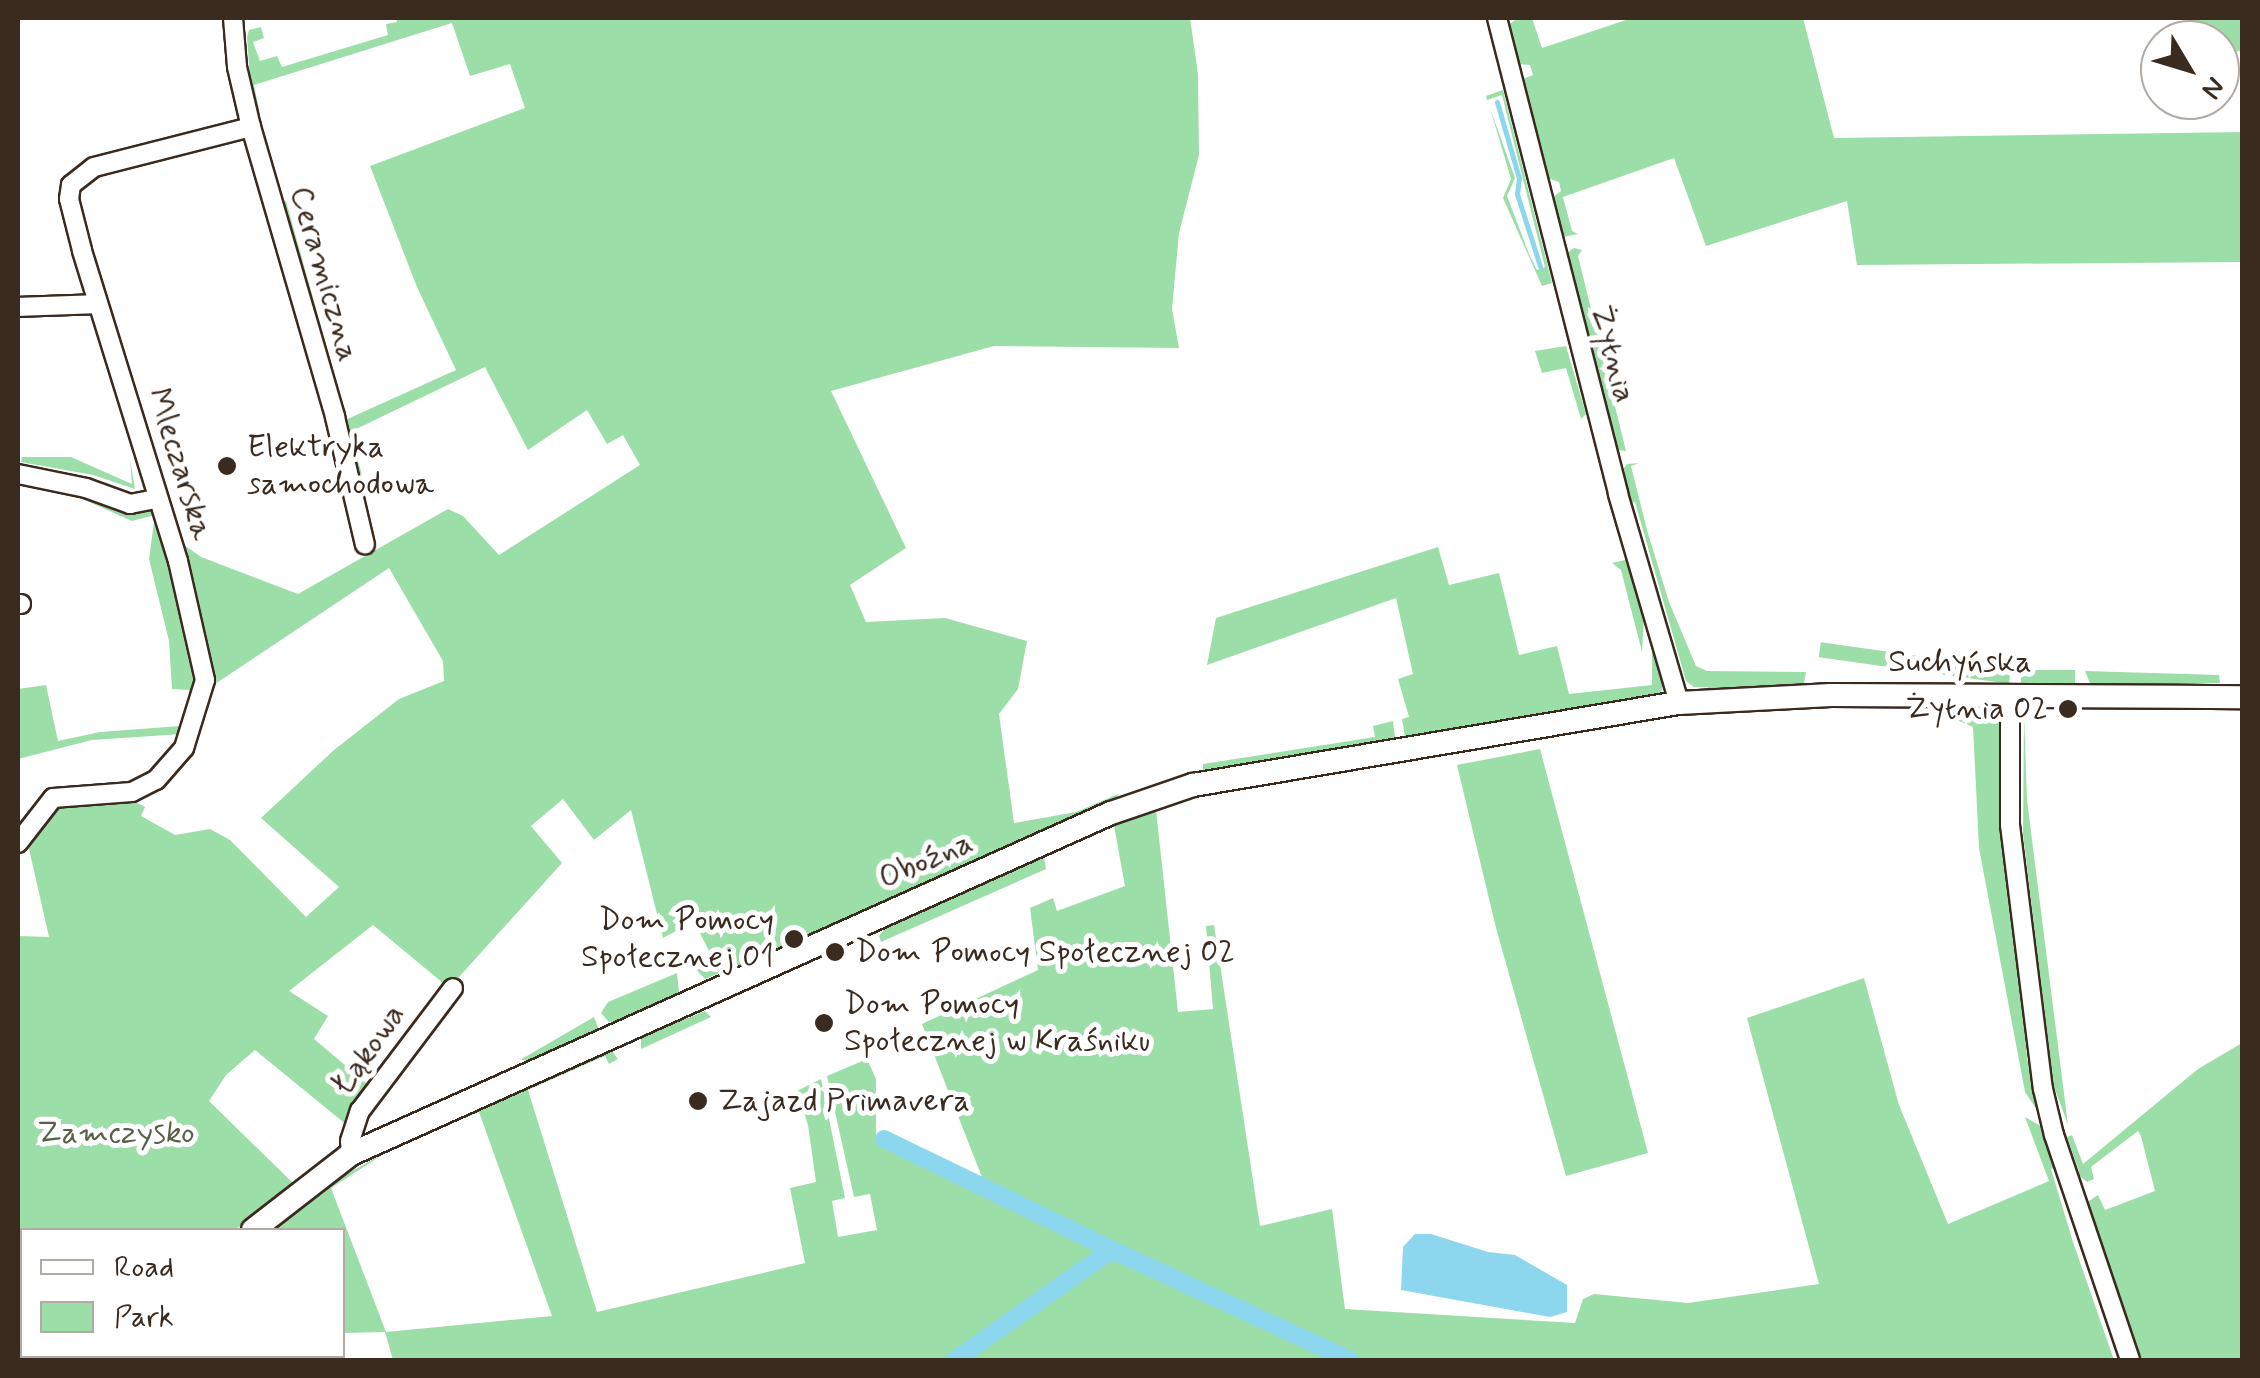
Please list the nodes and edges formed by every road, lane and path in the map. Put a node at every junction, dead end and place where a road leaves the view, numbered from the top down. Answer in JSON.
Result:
{"nodes":[{"id":1,"x":234,"y":18,"type":"edge"},
{"id":2,"x":1496,"y":18,"type":"edge"},
{"id":3,"x":250,"y":127,"type":"junction"},
{"id":4,"x":98,"y":304,"type":"junction"},
{"id":5,"x":18,"y":307,"type":"edge"},
{"id":6,"x":18,"y":474,"type":"edge"},
{"id":7,"x":156,"y":499,"type":"junction"},
{"id":8,"x":366,"y":545,"type":"dead end"},
{"id":9,"x":2010,"y":694,"type":"junction"},
{"id":10,"x":2242,"y":697,"type":"edge"},
{"id":11,"x":1678,"y":703,"type":"junction"},
{"id":12,"x":18,"y":843,"type":"edge"},
{"id":13,"x":453,"y":988,"type":"dead end"},
{"id":14,"x":351,"y":1154,"type":"junction"},
{"id":15,"x":257,"y":1228,"type":"edge"},
{"id":16,"x":2130,"y":1360,"type":"edge"}],
"edges":[{"from":1,"to":3,"type":"street","name":"Ceramiczna"},
{"from":2,"to":11,"type":"street","name":"Żytnia"},
{"from":3,"to":4,"type":"street","name":"Mleczarska"},
{"from":3,"to":8,"type":"street","name":"Ceramiczna"},
{"from":4,"to":5,"type":"street"},
{"from":4,"to":7,"type":"street","name":"Mleczarska"},
{"from":6,"to":7,"type":"street"},
{"from":7,"to":12,"type":"street","name":"Mleczarska"},
{"from":9,"to":10,"type":"street","name":"Suchyńska"},
{"from":9,"to":11,"type":"street","name":"Suchyńska"},
{"from":9,"to":16,"type":"street"},
{"from":11,"to":14,"type":"street","name":"Oboźna"},
{"from":13,"to":14,"type":"street","name":"Łąkowa"},
{"from":14,"to":15,"type":"street","name":"Oboźna"}]}
